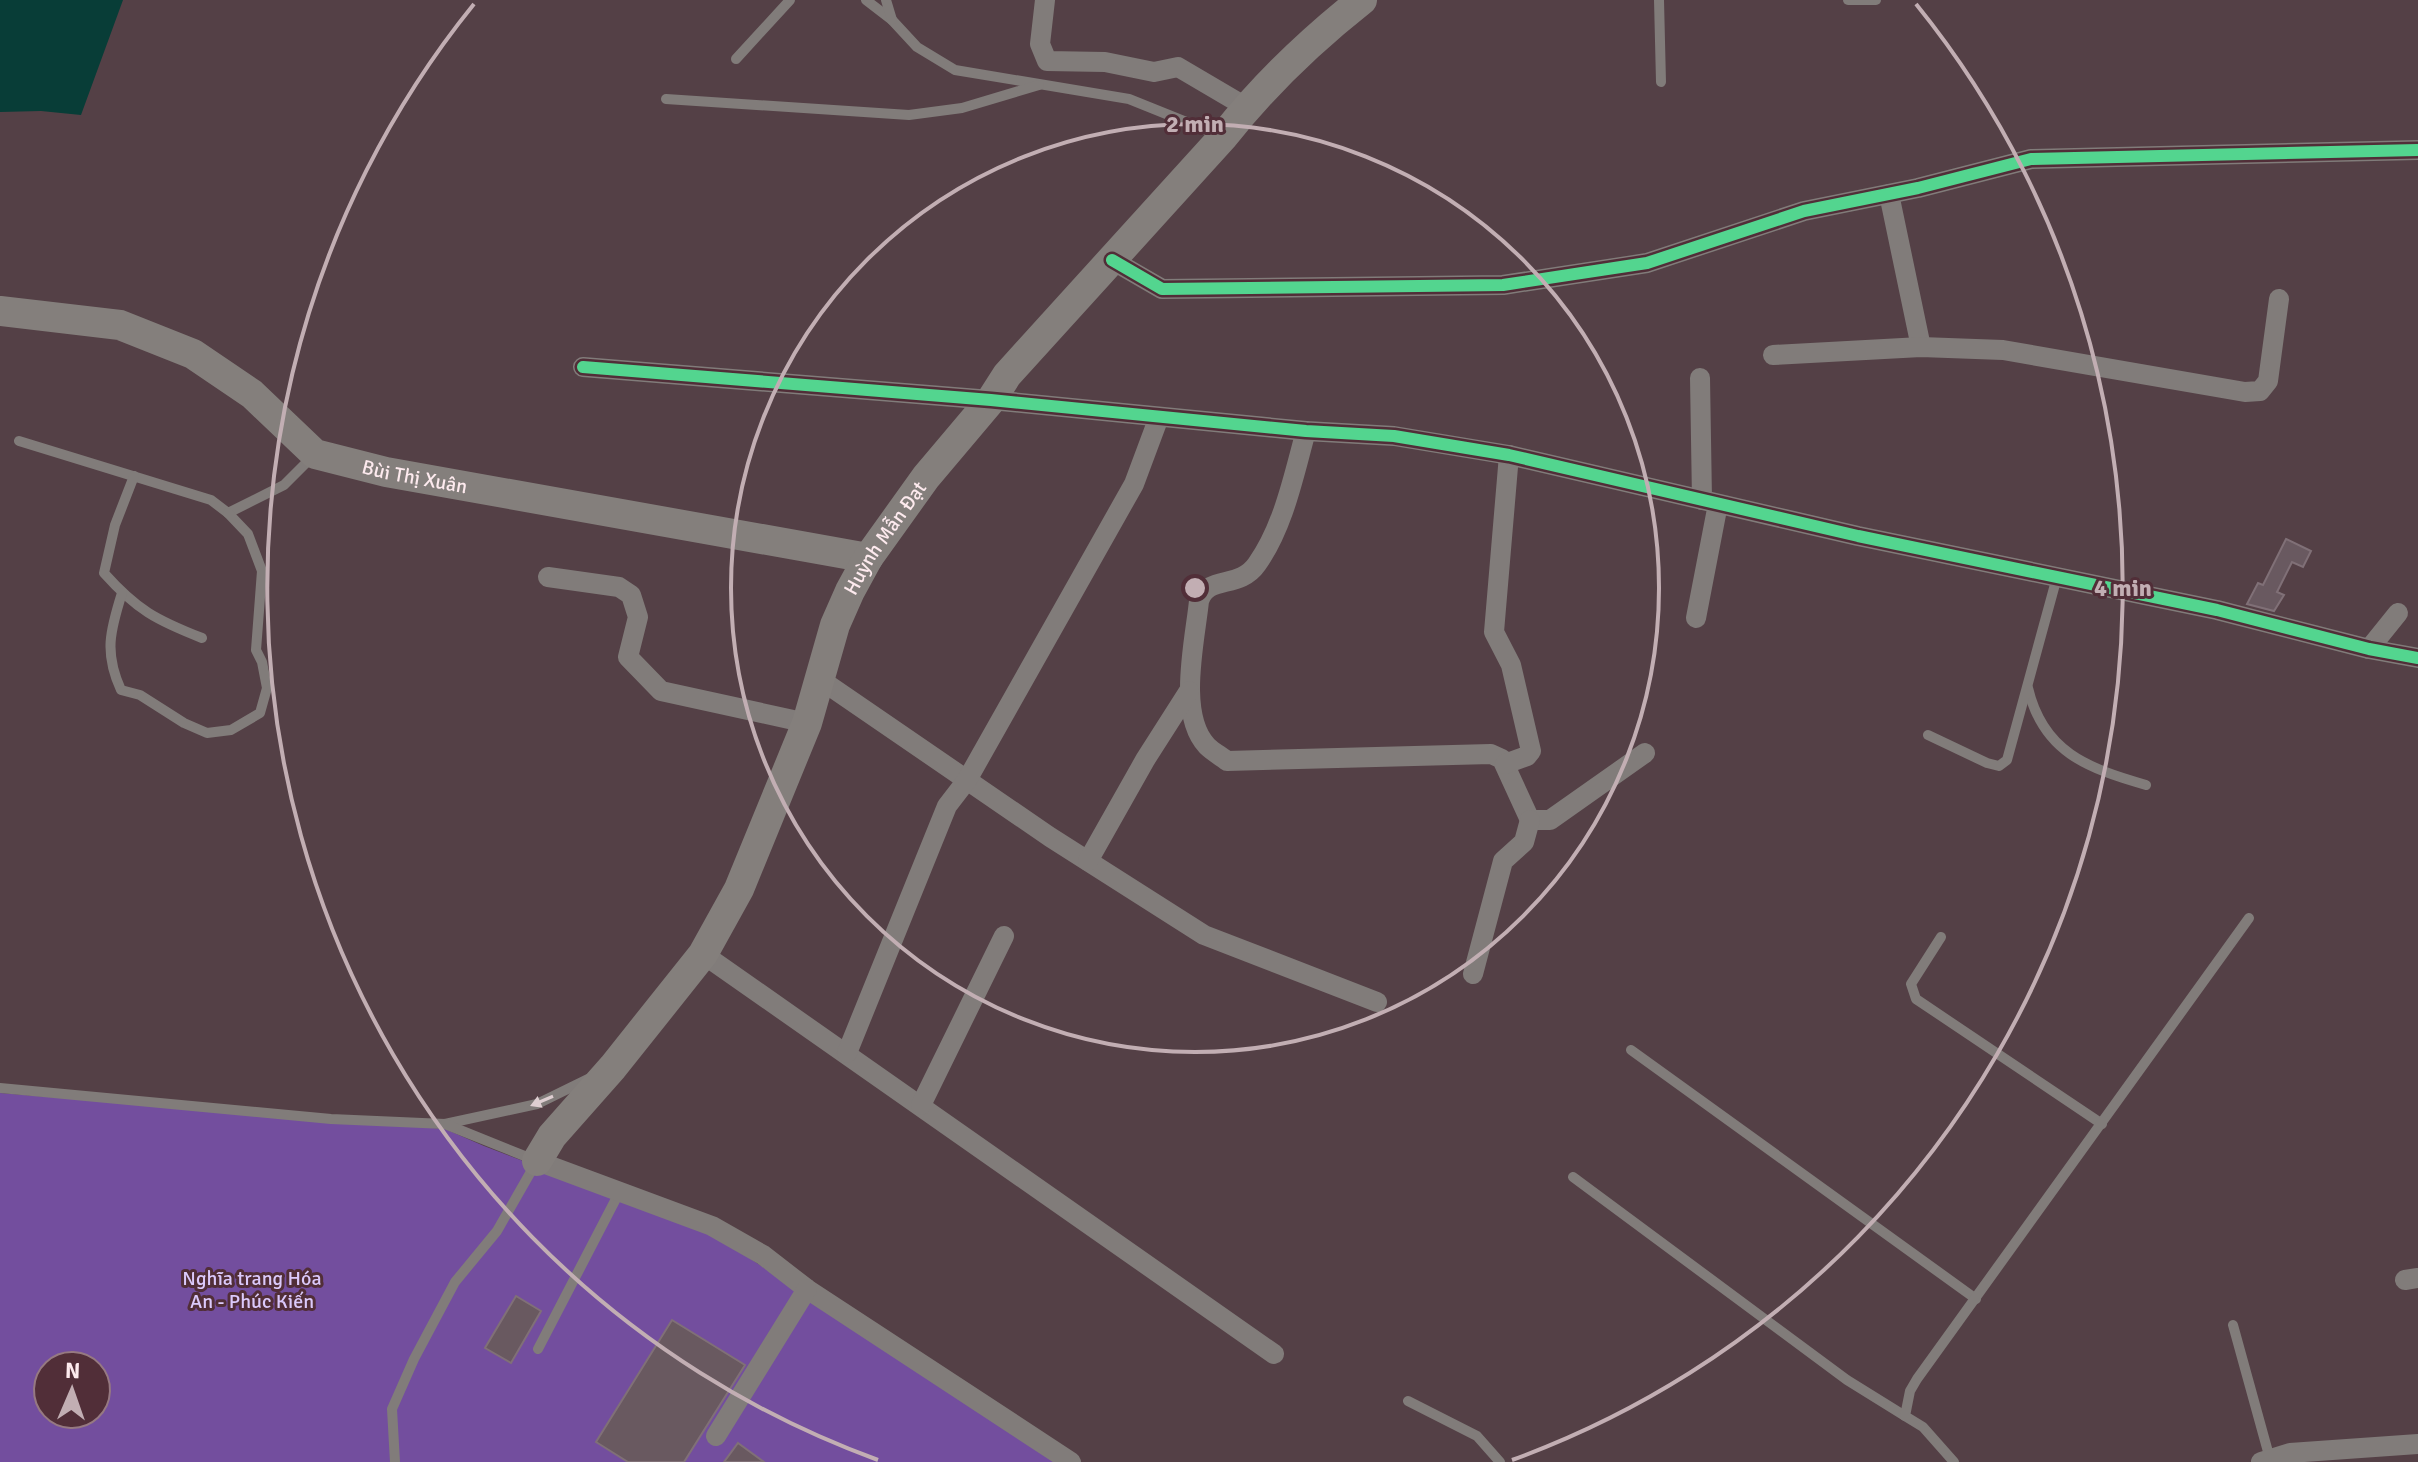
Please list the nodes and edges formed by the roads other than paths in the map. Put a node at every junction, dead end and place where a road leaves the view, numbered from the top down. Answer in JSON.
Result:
{"nodes":[{"id":1,"x":790,"y":0,"type":"edge"},
{"id":2,"x":866,"y":0,"type":"edge"},
{"id":3,"x":886,"y":0,"type":"edge"},
{"id":4,"x":1045,"y":0,"type":"edge"},
{"id":5,"x":1362,"y":0,"type":"edge"},
{"id":6,"x":1659,"y":0,"type":"edge"},
{"id":7,"x":1848,"y":0,"type":"edge"},
{"id":8,"x":1876,"y":0,"type":"edge"},
{"id":9,"x":892,"y":20,"type":"junction"},
{"id":10,"x":736,"y":59,"type":"dead end"},
{"id":11,"x":1661,"y":82,"type":"dead end"},
{"id":12,"x":1041,"y":84,"type":"junction"},
{"id":13,"x":666,"y":99,"type":"dead end"},
{"id":14,"x":1246,"y":107,"type":"junction"},
{"id":15,"x":1223,"y":137,"type":"junction"},
{"id":16,"x":2418,"y":150,"type":"edge"},
{"id":17,"x":1889,"y":194,"type":"junction"},
{"id":18,"x":1112,"y":260,"type":"junction"},
{"id":19,"x":2279,"y":299,"type":"dead end"},
{"id":20,"x":0,"y":311,"type":"edge"},
{"id":21,"x":1921,"y":347,"type":"junction"},
{"id":22,"x":1773,"y":355,"type":"dead end"},
{"id":23,"x":583,"y":367,"type":"dead end"},
{"id":24,"x":1700,"y":378,"type":"dead end"},
{"id":25,"x":991,"y":400,"type":"junction"},
{"id":26,"x":1159,"y":417,"type":"junction"},
{"id":27,"x":1306,"y":431,"type":"junction"},
{"id":28,"x":19,"y":441,"type":"dead end"},
{"id":29,"x":315,"y":454,"type":"junction"},
{"id":30,"x":1509,"y":455,"type":"junction"},
{"id":31,"x":134,"y":476,"type":"junction"},
{"id":32,"x":1710,"y":502,"type":"junction"},
{"id":33,"x":228,"y":513,"type":"junction"},
{"id":34,"x":868,"y":558,"type":"junction"},
{"id":35,"x":548,"y":577,"type":"dead end"},
{"id":36,"x":2057,"y":577,"type":"junction"},
{"id":37,"x":122,"y":593,"type":"junction"},
{"id":38,"x":2398,"y":613,"type":"dead end"},
{"id":39,"x":1696,"y":618,"type":"dead end"},
{"id":40,"x":202,"y":638,"type":"dead end"},
{"id":41,"x":2369,"y":649,"type":"junction"},
{"id":42,"x":2418,"y":658,"type":"edge"},
{"id":43,"x":821,"y":680,"type":"junction"},
{"id":44,"x":2027,"y":686,"type":"junction"},
{"id":45,"x":1189,"y":691,"type":"junction"},
{"id":46,"x":807,"y":723,"type":"junction"},
{"id":47,"x":1928,"y":735,"type":"dead end"},
{"id":48,"x":1645,"y":753,"type":"dead end"},
{"id":49,"x":1505,"y":764,"type":"junction"},
{"id":50,"x":967,"y":780,"type":"junction"},
{"id":51,"x":2146,"y":785,"type":"dead end"},
{"id":52,"x":1530,"y":820,"type":"junction"},
{"id":53,"x":1088,"y":861,"type":"junction"},
{"id":54,"x":2249,"y":918,"type":"dead end"},
{"id":55,"x":1004,"y":936,"type":"dead end"},
{"id":56,"x":1941,"y":937,"type":"dead end"},
{"id":57,"x":703,"y":954,"type":"junction"},
{"id":58,"x":1473,"y":974,"type":"dead end"},
{"id":59,"x":1377,"y":1002,"type":"dead end"},
{"id":60,"x":1631,"y":1050,"type":"dead end"},
{"id":61,"x":847,"y":1053,"type":"junction"},
{"id":62,"x":613,"y":1067,"type":"junction"},
{"id":63,"x":0,"y":1088,"type":"edge"},
{"id":64,"x":921,"y":1105,"type":"junction"},
{"id":65,"x":445,"y":1124,"type":"junction"},
{"id":66,"x":2102,"y":1124,"type":"junction"},
{"id":67,"x":537,"y":1161,"type":"junction"},
{"id":68,"x":1573,"y":1177,"type":"dead end"},
{"id":69,"x":620,"y":1191,"type":"junction"},
{"id":70,"x":807,"y":1289,"type":"junction"},
{"id":71,"x":1976,"y":1299,"type":"junction"},
{"id":72,"x":2233,"y":1325,"type":"dead end"},
{"id":73,"x":538,"y":1349,"type":"dead end"},
{"id":74,"x":1274,"y":1354,"type":"dead end"},
{"id":75,"x":1408,"y":1401,"type":"dead end"},
{"id":76,"x":1905,"y":1416,"type":"junction"},
{"id":77,"x":716,"y":1436,"type":"dead end"},
{"id":78,"x":2418,"y":1444,"type":"edge"},
{"id":79,"x":2265,"y":1461,"type":"edge"},
{"id":80,"x":395,"y":1462,"type":"edge"},
{"id":81,"x":1071,"y":1462,"type":"edge"},
{"id":82,"x":1500,"y":1462,"type":"edge"},
{"id":83,"x":1954,"y":1462,"type":"edge"}],
"edges":[{"from":1,"to":10,"type":"lane"},
{"from":2,"to":9,"type":"lane"},
{"from":3,"to":9,"type":"lane"},
{"from":4,"to":14,"type":"street"},
{"from":5,"to":14,"type":"main road","name":"Huỳnh Mẫn Đạt"},
{"from":6,"to":11,"type":"lane"},
{"from":7,"to":8,"type":"lane"},
{"from":9,"to":12,"type":"lane"},
{"from":12,"to":13,"type":"lane"},
{"from":12,"to":15,"type":"lane"},
{"from":14,"to":15,"type":"main road","name":"Huỳnh Mẫn Đạt"},
{"from":15,"to":18,"type":"main road","name":"Huỳnh Mẫn Đạt"},
{"from":16,"to":17,"type":"street"},
{"from":17,"to":18,"type":"street"},
{"from":17,"to":21,"type":"street"},
{"from":18,"to":25,"type":"main road","name":"Huỳnh Mẫn Đạt"},
{"from":19,"to":21,"type":"street"},
{"from":20,"to":29,"type":"main road","name":"Bùi Thị Xuân"},
{"from":21,"to":22,"type":"street"},
{"from":23,"to":25,"type":"street"},
{"from":24,"to":32,"type":"street"},
{"from":25,"to":26,"type":"street"},
{"from":25,"to":34,"type":"main road","name":"Huỳnh Mẫn Đạt"},
{"from":26,"to":27,"type":"street"},
{"from":26,"to":50,"type":"street"},
{"from":27,"to":30,"type":"street"},
{"from":27,"to":45,"type":"street"},
{"from":28,"to":31,"type":"lane"},
{"from":29,"to":33,"type":"lane"},
{"from":29,"to":34,"type":"main road","name":"Bùi Thị Xuân"},
{"from":30,"to":32,"type":"street"},
{"from":30,"to":49,"type":"street"},
{"from":31,"to":33,"type":"lane"},
{"from":31,"to":37,"type":"lane"},
{"from":32,"to":36,"type":"street"},
{"from":32,"to":39,"type":"street"},
{"from":33,"to":37,"type":"lane"},
{"from":34,"to":43,"type":"main road","name":"Huỳnh Mẫn Đạt"},
{"from":35,"to":46,"type":"street"},
{"from":36,"to":41,"type":"street"},
{"from":36,"to":44,"type":"lane"},
{"from":37,"to":40,"type":"lane"},
{"from":38,"to":41,"type":"street"},
{"from":41,"to":42,"type":"street"},
{"from":43,"to":46,"type":"main road","name":"Huỳnh Mẫn Đạt"},
{"from":43,"to":50,"type":"street"},
{"from":44,"to":47,"type":"lane"},
{"from":44,"to":51,"type":"lane"},
{"from":45,"to":49,"type":"street"},
{"from":45,"to":53,"type":"street"},
{"from":46,"to":57,"type":"main road","name":"Huỳnh Mẫn Đạt"},
{"from":48,"to":52,"type":"street"},
{"from":49,"to":52,"type":"street"},
{"from":50,"to":53,"type":"street"},
{"from":50,"to":61,"type":"street"},
{"from":52,"to":58,"type":"street"},
{"from":53,"to":59,"type":"street"},
{"from":54,"to":66,"type":"lane"},
{"from":55,"to":64,"type":"street"},
{"from":56,"to":66,"type":"lane"},
{"from":57,"to":61,"type":"street"},
{"from":57,"to":62,"type":"main road","name":"Huỳnh Mẫn Đạt"},
{"from":60,"to":71,"type":"lane"},
{"from":61,"to":64,"type":"street"},
{"from":62,"to":65,"type":"lane","one_way":true},
{"from":62,"to":67,"type":"main road","name":"Huỳnh Mẫn Đạt"},
{"from":63,"to":65,"type":"lane"},
{"from":64,"to":74,"type":"street"},
{"from":65,"to":67,"type":"lane"},
{"from":66,"to":71,"type":"lane"},
{"from":67,"to":69,"type":"street"},
{"from":67,"to":80,"type":"lane"},
{"from":68,"to":76,"type":"lane"},
{"from":69,"to":70,"type":"street"},
{"from":69,"to":73,"type":"lane"},
{"from":70,"to":77,"type":"street"},
{"from":70,"to":81,"type":"street"},
{"from":71,"to":76,"type":"lane"},
{"from":72,"to":79,"type":"lane"},
{"from":75,"to":82,"type":"lane"},
{"from":76,"to":83,"type":"lane"},
{"from":78,"to":79,"type":"street"}]}
